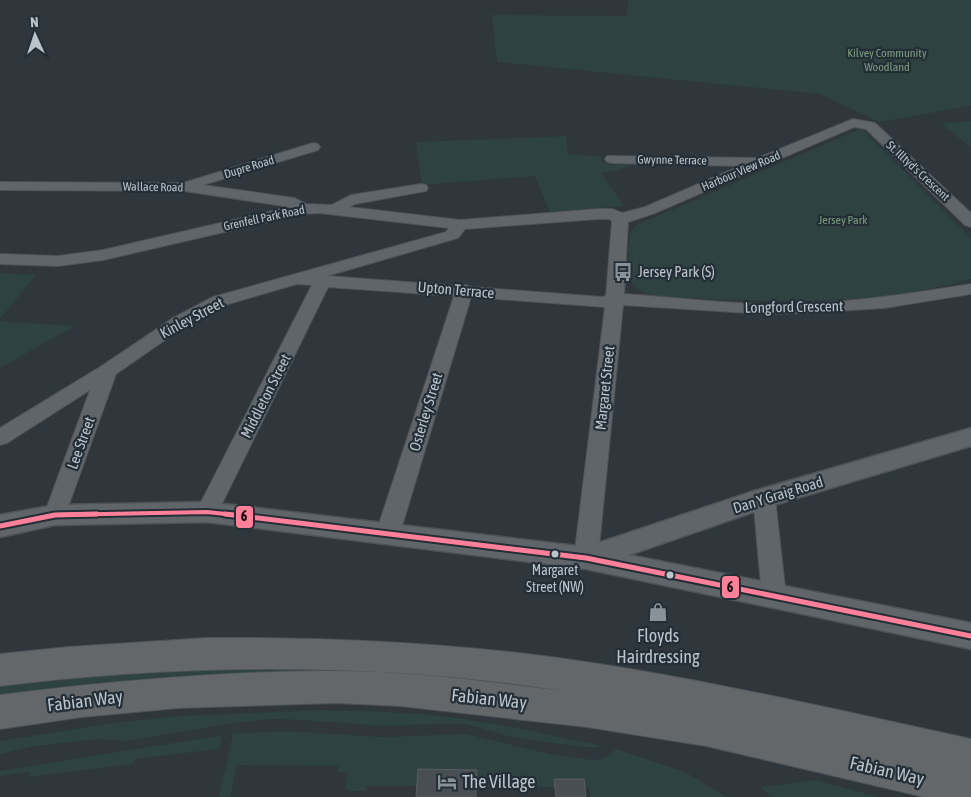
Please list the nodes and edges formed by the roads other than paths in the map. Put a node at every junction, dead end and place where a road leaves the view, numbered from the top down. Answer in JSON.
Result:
{"nodes":[{"id":1,"x":862,"y":123,"type":"joint"},
{"id":2,"x":313,"y":147,"type":"dead end"},
{"id":3,"x":612,"y":159,"type":"dead end"},
{"id":4,"x":763,"y":162,"type":"junction"},
{"id":5,"x":0,"y":186,"type":"edge"},
{"id":6,"x":184,"y":186,"type":"junction"},
{"id":7,"x":421,"y":188,"type":"dead end"},
{"id":8,"x":335,"y":208,"type":"junction"},
{"id":9,"x":303,"y":209,"type":"junction"},
{"id":10,"x":620,"y":218,"type":"junction"},
{"id":11,"x":971,"y":222,"type":"edge"},
{"id":12,"x":460,"y":225,"type":"junction"},
{"id":13,"x":0,"y":260,"type":"edge"},
{"id":14,"x":297,"y":279,"type":"junction"},
{"id":15,"x":323,"y":280,"type":"junction"},
{"id":16,"x":971,"y":288,"type":"edge"},
{"id":17,"x":465,"y":290,"type":"junction"},
{"id":18,"x":615,"y":299,"type":"junction"},
{"id":19,"x":107,"y":371,"type":"junction"},
{"id":20,"x":971,"y":437,"type":"edge"},
{"id":21,"x":0,"y":438,"type":"edge"},
{"id":22,"x":764,"y":498,"type":"junction"},
{"id":23,"x":207,"y":512,"type":"junction"},
{"id":24,"x":55,"y":515,"type":"junction"},
{"id":25,"x":0,"y":526,"type":"edge"},
{"id":26,"x":388,"y":533,"type":"junction"},
{"id":27,"x":586,"y":558,"type":"junction"},
{"id":28,"x":774,"y":596,"type":"junction"},
{"id":29,"x":971,"y":636,"type":"edge"},
{"id":30,"x":0,"y":670,"type":"edge"},
{"id":31,"x":0,"y":712,"type":"edge"},
{"id":32,"x":971,"y":757,"type":"edge"},
{"id":33,"x":971,"y":789,"type":"edge"}],
"edges":[{"from":1,"to":4,"type":"street","name":"Harbour View Road"},
{"from":1,"to":11,"type":"street","name":"St. Illtyd's Crescent"},
{"from":2,"to":6,"type":"street","name":"Dupre Road"},
{"from":3,"to":4,"type":"street","name":"Gwynne Terrace"},
{"from":4,"to":10,"type":"street","name":"Harbour View Road"},
{"from":5,"to":6,"type":"street","name":"Wallace Road"},
{"from":6,"to":9,"type":"street","name":"Wallace Road"},
{"from":7,"to":8,"type":"street"},
{"from":8,"to":9,"type":"street","name":"Grenfell Park Road"},
{"from":8,"to":12,"type":"street","name":"Grenfell Park Road"},
{"from":9,"to":13,"type":"street","name":"Grenfell Park Road"},
{"from":10,"to":12,"type":"street","name":"Grenfell Park Road"},
{"from":10,"to":18,"type":"street","name":"Margaret Street"},
{"from":12,"to":14,"type":"street","name":"Kinley Street"},
{"from":14,"to":15,"type":"street","name":"Upton Terrace"},
{"from":14,"to":19,"type":"street","name":"Kinley Street"},
{"from":15,"to":17,"type":"street","name":"Upton Terrace"},
{"from":15,"to":23,"type":"street","name":"Middleton Street"},
{"from":16,"to":18,"type":"street","name":"Longford Crescent"},
{"from":17,"to":18,"type":"street","name":"Upton Terrace"},
{"from":17,"to":26,"type":"street","name":"Osterley Street"},
{"from":18,"to":27,"type":"street","name":"Margaret Street"},
{"from":19,"to":21,"type":"street","name":"Kinley Street"},
{"from":19,"to":24,"type":"street","name":"Lee Street"},
{"from":20,"to":22,"type":"street","name":"Dan Y Graig Road"},
{"from":22,"to":27,"type":"street","name":"Dan Y Graig Road"},
{"from":22,"to":28,"type":"street"},
{"from":23,"to":24,"type":"street"},
{"from":23,"to":26,"type":"street"},
{"from":24,"to":25,"type":"street"},
{"from":26,"to":27,"type":"street"},
{"from":27,"to":28,"type":"street"},
{"from":28,"to":29,"type":"street"},
{"from":30,"to":32,"type":"highway","name":"Fabian Way"},
{"from":31,"to":33,"type":"highway","name":"Fabian Way"}]}
